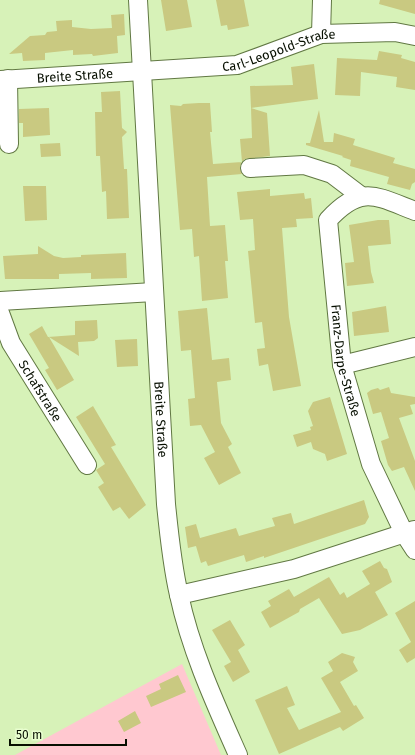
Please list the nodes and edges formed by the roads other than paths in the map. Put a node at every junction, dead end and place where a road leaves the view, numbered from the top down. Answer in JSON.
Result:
{"nodes":[{"id":1,"x":138,"y":0,"type":"edge"},
{"id":2,"x":322,"y":0,"type":"edge"},
{"id":3,"x":321,"y":34,"type":"junction"},
{"id":4,"x":415,"y":36,"type":"edge"},
{"id":5,"x":142,"y":71,"type":"junction"},
{"id":6,"x":4,"y":79,"type":"edge"},
{"id":7,"x":9,"y":144,"type":"dead end"},
{"id":8,"x":250,"y":168,"type":"dead end"},
{"id":9,"x":361,"y":196,"type":"junction"},
{"id":10,"x":415,"y":211,"type":"edge"},
{"id":11,"x":154,"y":292,"type":"junction"},
{"id":12,"x":0,"y":301,"type":"edge"},
{"id":13,"x":0,"y":312,"type":"edge"},
{"id":14,"x":415,"y":347,"type":"edge"},
{"id":15,"x":342,"y":365,"type":"junction"},
{"id":16,"x":87,"y":465,"type":"dead end"},
{"id":17,"x":409,"y":531,"type":"edge"},
{"id":18,"x":415,"y":550,"type":"edge"},
{"id":19,"x":179,"y":595,"type":"junction"},
{"id":20,"x":238,"y":755,"type":"edge"}],
"edges":[{"from":1,"to":5,"type":"street","name":"Breite Straße"},
{"from":2,"to":3,"type":"street"},
{"from":3,"to":4,"type":"street","name":"Carl-Leopold-Straße"},
{"from":3,"to":5,"type":"street","name":"Carl-Leopold-Straße"},
{"from":5,"to":6,"type":"street","name":"Breite Straße"},
{"from":5,"to":11,"type":"street","name":"Breite Straße"},
{"from":6,"to":7,"type":"street","name":"Breite Straße"},
{"from":8,"to":9,"type":"street"},
{"from":9,"to":10,"type":"street"},
{"from":9,"to":15,"type":"street","name":"Franz-Darpe-Straße"},
{"from":11,"to":12,"type":"street"},
{"from":11,"to":19,"type":"street","name":"Breite Straße"},
{"from":13,"to":16,"type":"street","name":"Schafstraße"},
{"from":14,"to":15,"type":"street"},
{"from":15,"to":17,"type":"street","name":"Franz-Darpe-Straße"},
{"from":17,"to":18,"type":"street","name":"Franz-Darpe-Straße"},
{"from":17,"to":19,"type":"street"},
{"from":19,"to":20,"type":"street","name":"Breite Straße"}]}
